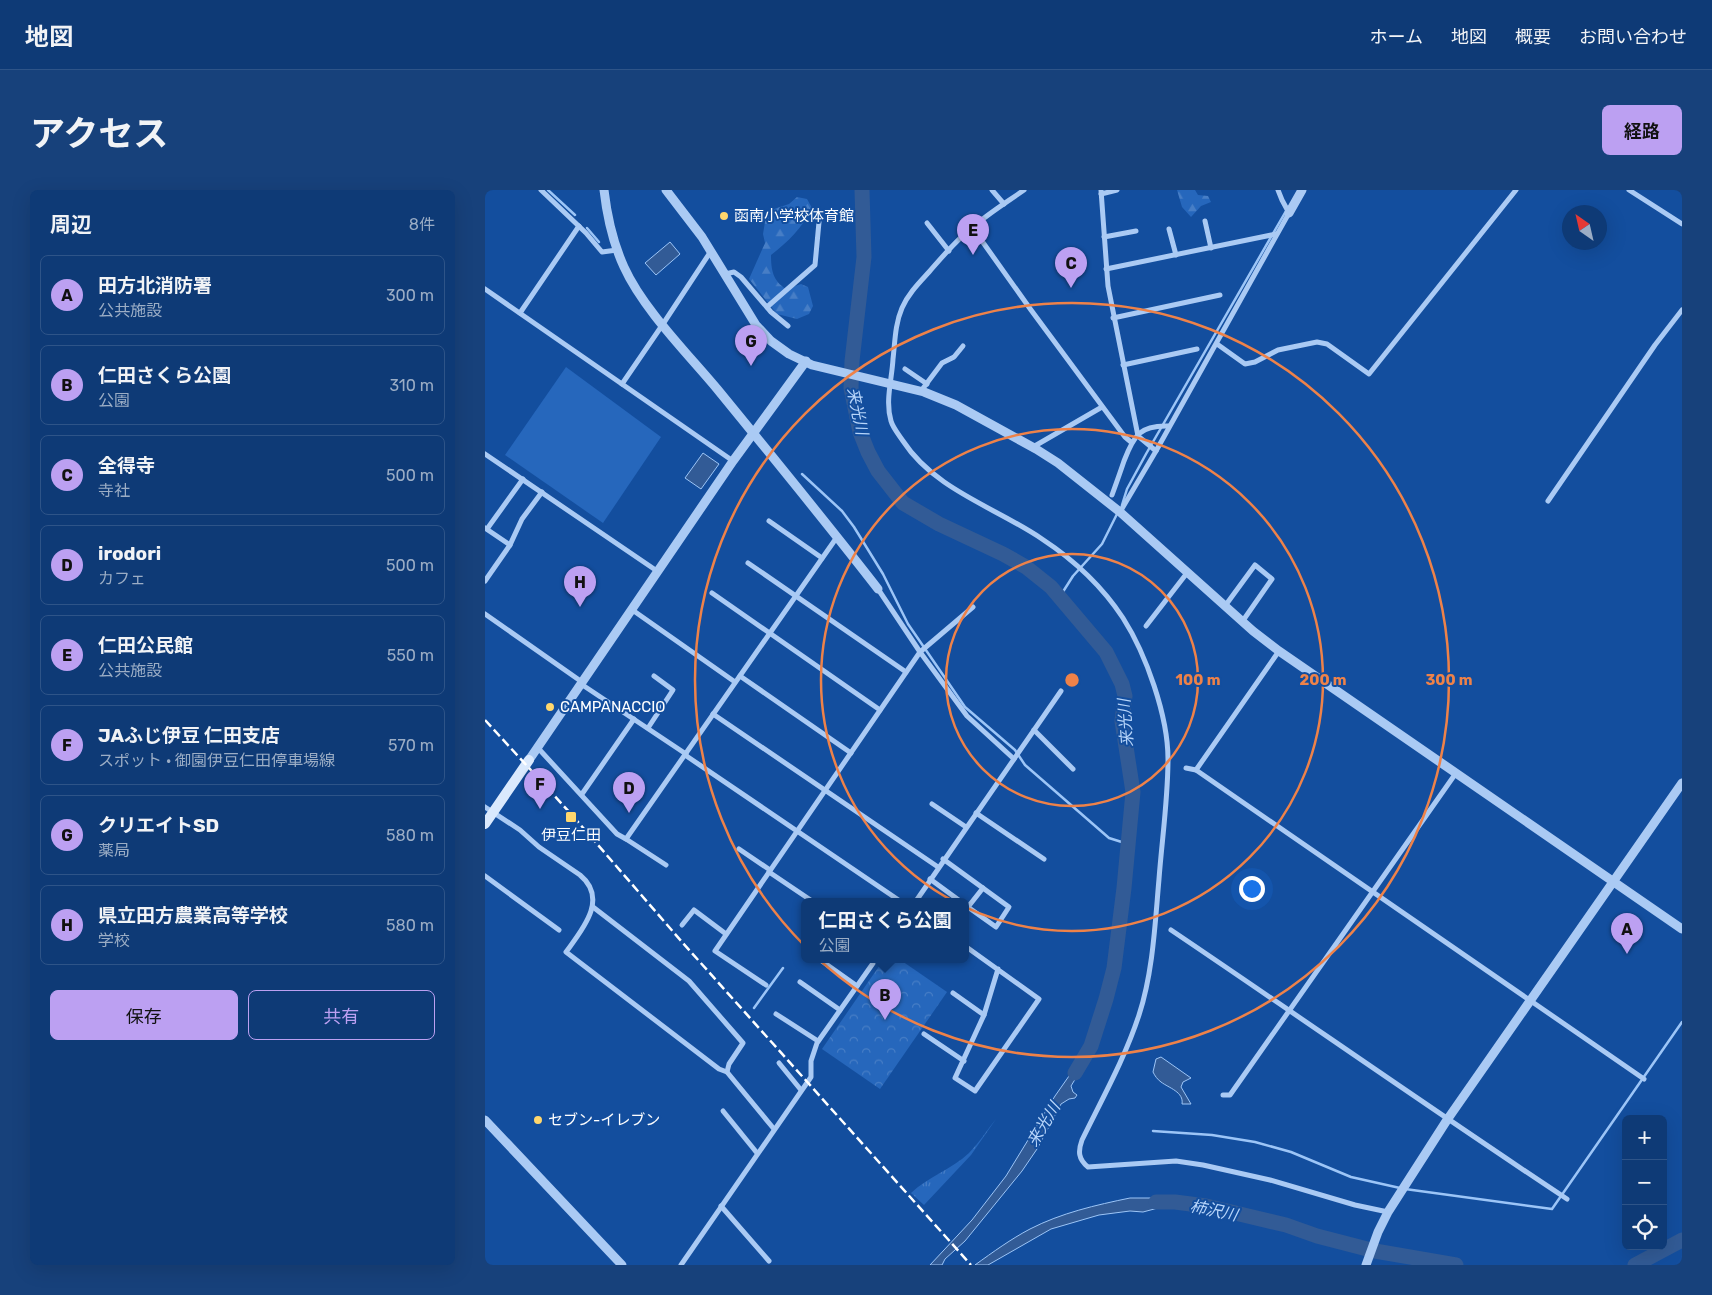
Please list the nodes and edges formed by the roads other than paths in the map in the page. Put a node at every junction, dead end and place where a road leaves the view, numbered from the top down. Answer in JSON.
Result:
{"nodes":[{"id":1,"x":541,"y":190,"type":"edge"},
{"id":2,"x":604,"y":190,"type":"edge"},
{"id":3,"x":666,"y":190,"type":"edge"},
{"id":4,"x":992,"y":190,"type":"edge"},
{"id":5,"x":1025,"y":190,"type":"edge"},
{"id":6,"x":1117,"y":190,"type":"edge"},
{"id":7,"x":1278,"y":190,"type":"edge"},
{"id":8,"x":1302,"y":190,"type":"edge"},
{"id":9,"x":1516,"y":190,"type":"edge"},
{"id":10,"x":1629,"y":190,"type":"edge"},
{"id":11,"x":1101,"y":192,"type":"edge"},
{"id":12,"x":1004,"y":204,"type":"junction"},
{"id":13,"x":1289,"y":213,"type":"junction"},
{"id":14,"x":1205,"y":221,"type":"dead end"},
{"id":15,"x":819,"y":222,"type":"dead end"},
{"id":16,"x":927,"y":223,"type":"dead end"},
{"id":17,"x":1682,"y":224,"type":"edge"},
{"id":18,"x":579,"y":226,"type":"junction"},
{"id":19,"x":972,"y":227,"type":"junction"},
{"id":20,"x":1169,"y":229,"type":"dead end"},
{"id":21,"x":1136,"y":231,"type":"dead end"},
{"id":22,"x":1277,"y":234,"type":"junction"},
{"id":23,"x":1104,"y":237,"type":"junction"},
{"id":24,"x":1211,"y":248,"type":"junction"},
{"id":25,"x":617,"y":250,"type":"junction"},
{"id":26,"x":711,"y":251,"type":"junction"},
{"id":27,"x":949,"y":251,"type":"junction"},
{"id":28,"x":1177,"y":255,"type":"junction"},
{"id":29,"x":1106,"y":270,"type":"junction"},
{"id":30,"x":725,"y":274,"type":"junction"},
{"id":31,"x":485,"y":289,"type":"edge"},
{"id":32,"x":1220,"y":295,"type":"dead end"},
{"id":33,"x":767,"y":307,"type":"junction"},
{"id":34,"x":1682,"y":310,"type":"edge"},
{"id":35,"x":520,"y":313,"type":"junction"},
{"id":36,"x":1113,"y":318,"type":"junction"},
{"id":37,"x":663,"y":324,"type":"junction"},
{"id":38,"x":788,"y":326,"type":"dead end"},
{"id":39,"x":1217,"y":344,"type":"junction"},
{"id":40,"x":963,"y":346,"type":"dead end"},
{"id":41,"x":1197,"y":349,"type":"dead end"},
{"id":42,"x":806,"y":361,"type":"junction"},
{"id":43,"x":1123,"y":365,"type":"junction"},
{"id":44,"x":905,"y":369,"type":"dead end"},
{"id":45,"x":622,"y":384,"type":"junction"},
{"id":46,"x":927,"y":384,"type":"junction"},
{"id":47,"x":890,"y":385,"type":"junction"},
{"id":48,"x":921,"y":392,"type":"junction"},
{"id":49,"x":1102,"y":407,"type":"junction"},
{"id":50,"x":1169,"y":426,"type":"junction"},
{"id":51,"x":753,"y":433,"type":"junction"},
{"id":52,"x":1137,"y":436,"type":"junction"},
{"id":53,"x":1131,"y":442,"type":"junction"},
{"id":54,"x":1033,"y":447,"type":"junction"},
{"id":55,"x":1156,"y":452,"type":"junction"},
{"id":56,"x":485,"y":454,"type":"edge"},
{"id":57,"x":733,"y":461,"type":"junction"},
{"id":58,"x":523,"y":479,"type":"junction"},
{"id":59,"x":541,"y":492,"type":"junction"},
{"id":60,"x":1112,"y":495,"type":"dead end"},
{"id":61,"x":1548,"y":501,"type":"dead end"},
{"id":62,"x":1120,"y":512,"type":"junction"},
{"id":63,"x":769,"y":521,"type":"dead end"},
{"id":64,"x":486,"y":529,"type":"edge"},
{"id":65,"x":837,"y":536,"type":"junction"},
{"id":66,"x":510,"y":545,"type":"junction"},
{"id":67,"x":822,"y":558,"type":"junction"},
{"id":68,"x":748,"y":563,"type":"dead end"},
{"id":69,"x":657,"y":571,"type":"junction"},
{"id":70,"x":1187,"y":573,"type":"junction"},
{"id":71,"x":485,"y":581,"type":"edge"},
{"id":72,"x":877,"y":589,"type":"joint"},
{"id":73,"x":712,"y":593,"type":"dead end"},
{"id":74,"x":795,"y":596,"type":"junction"},
{"id":75,"x":1225,"y":606,"type":"junction"},
{"id":76,"x":973,"y":607,"type":"dead end"},
{"id":77,"x":631,"y":609,"type":"junction"},
{"id":78,"x":485,"y":614,"type":"edge"},
{"id":79,"x":1242,"y":622,"type":"junction"},
{"id":80,"x":1146,"y":626,"type":"dead end"},
{"id":81,"x":769,"y":633,"type":"junction"},
{"id":82,"x":920,"y":652,"type":"junction"},
{"id":83,"x":1279,"y":652,"type":"junction"},
{"id":84,"x":906,"y":672,"type":"junction"},
{"id":85,"x":654,"y":676,"type":"dead end"},
{"id":86,"x":740,"y":676,"type":"junction"},
{"id":87,"x":735,"y":682,"type":"junction"},
{"id":88,"x":581,"y":683,"type":"junction"},
{"id":89,"x":1061,"y":690,"type":"dead end"},
{"id":90,"x":879,"y":710,"type":"junction"},
{"id":91,"x":713,"y":714,"type":"junction"},
{"id":92,"x":634,"y":719,"type":"junction"},
{"id":93,"x":648,"y":728,"type":"junction"},
{"id":94,"x":1034,"y":730,"type":"junction"},
{"id":95,"x":538,"y":748,"type":"junction"},
{"id":96,"x":851,"y":753,"type":"junction"},
{"id":97,"x":686,"y":755,"type":"junction"},
{"id":98,"x":1014,"y":758,"type":"junction"},
{"id":99,"x":529,"y":760,"type":"joint"},
{"id":100,"x":1186,"y":768,"type":"dead end"},
{"id":101,"x":1073,"y":769,"type":"dead end"},
{"id":102,"x":1196,"y":770,"type":"junction"},
{"id":103,"x":1455,"y":773,"type":"junction"},
{"id":104,"x":1682,"y":783,"type":"edge"},
{"id":105,"x":825,"y":791,"type":"junction"},
{"id":106,"x":582,"y":794,"type":"junction"},
{"id":107,"x":932,"y":804,"type":"dead end"},
{"id":108,"x":490,"y":810,"type":"edge"},
{"id":109,"x":976,"y":813,"type":"junction"},
{"id":110,"x":485,"y":824,"type":"edge"},
{"id":111,"x":966,"y":827,"type":"junction"},
{"id":112,"x":797,"y":831,"type":"junction"},
{"id":113,"x":626,"y":840,"type":"junction"},
{"id":114,"x":739,"y":849,"type":"dead end"},
{"id":115,"x":943,"y":859,"type":"junction"},
{"id":116,"x":1044,"y":859,"type":"dead end"},
{"id":117,"x":665,"y":864,"type":"dead end"},
{"id":118,"x":938,"y":868,"type":"junction"},
{"id":119,"x":769,"y":871,"type":"junction"},
{"id":120,"x":485,"y":876,"type":"edge"},
{"id":121,"x":930,"y":880,"type":"junction"},
{"id":122,"x":1613,"y":883,"type":"junction"},
{"id":123,"x":983,"y":888,"type":"junction"},
{"id":124,"x":1372,"y":891,"type":"junction"},
{"id":125,"x":808,"y":898,"type":"edge"},
{"id":126,"x":896,"y":898,"type":"edge"},
{"id":127,"x":917,"y":898,"type":"edge"},
{"id":128,"x":956,"y":898,"type":"edge"},
{"id":129,"x":969,"y":904,"type":"edge"},
{"id":130,"x":593,"y":907,"type":"junction"},
{"id":131,"x":969,"y":907,"type":"edge"},
{"id":132,"x":682,"y":925,"type":"dead end"},
{"id":133,"x":1682,"y":929,"type":"edge"},
{"id":134,"x":559,"y":930,"type":"dead end"},
{"id":135,"x":1171,"y":930,"type":"dead end"},
{"id":136,"x":727,"y":934,"type":"junction"},
{"id":137,"x":969,"y":949,"type":"edge"},
{"id":138,"x":825,"y":963,"type":"edge"},
{"id":139,"x":872,"y":963,"type":"edge"},
{"id":140,"x":998,"y":969,"type":"junction"},
{"id":141,"x":800,"y":982,"type":"dead end"},
{"id":142,"x":767,"y":985,"type":"dead end"},
{"id":143,"x":857,"y":986,"type":"junction"},
{"id":144,"x":953,"y":993,"type":"dead end"},
{"id":145,"x":1531,"y":1001,"type":"junction"},
{"id":146,"x":840,"y":1010,"type":"junction"},
{"id":147,"x":1290,"y":1010,"type":"junction"},
{"id":148,"x":776,"y":1014,"type":"dead end"},
{"id":149,"x":984,"y":1015,"type":"junction"},
{"id":150,"x":924,"y":1034,"type":"dead end"},
{"id":151,"x":818,"y":1041,"type":"junction"},
{"id":152,"x":964,"y":1061,"type":"junction"},
{"id":153,"x":779,"y":1063,"type":"dead end"},
{"id":154,"x":727,"y":1072,"type":"junction"},
{"id":155,"x":1644,"y":1079,"type":"dead end"},
{"id":156,"x":801,"y":1090,"type":"junction"},
{"id":157,"x":1223,"y":1095,"type":"dead end"},
{"id":158,"x":723,"y":1111,"type":"dead end"},
{"id":159,"x":485,"y":1120,"type":"edge"},
{"id":160,"x":1447,"y":1120,"type":"junction"},
{"id":161,"x":774,"y":1129,"type":"junction"},
{"id":162,"x":757,"y":1153,"type":"junction"},
{"id":163,"x":1567,"y":1199,"type":"dead end"},
{"id":164,"x":721,"y":1206,"type":"junction"},
{"id":165,"x":1387,"y":1215,"type":"junction"},
{"id":166,"x":769,"y":1261,"type":"dead end"},
{"id":167,"x":622,"y":1265,"type":"edge"},
{"id":168,"x":681,"y":1265,"type":"edge"},
{"id":169,"x":1366,"y":1265,"type":"edge"}],
"edges":[{"from":1,"to":18,"type":"street"},
{"from":2,"to":25,"type":"street"},
{"from":3,"to":26,"type":"street"},
{"from":4,"to":12,"type":"street"},
{"from":5,"to":12,"type":"street"},
{"from":6,"to":11,"type":"street"},
{"from":7,"to":13,"type":"street"},
{"from":8,"to":13,"type":"street"},
{"from":9,"to":39,"type":"street"},
{"from":10,"to":17,"type":"street"},
{"from":11,"to":23,"type":"street"},
{"from":12,"to":19,"type":"street"},
{"from":13,"to":22,"type":"street"},
{"from":14,"to":24,"type":"street"},
{"from":15,"to":33,"type":"street"},
{"from":16,"to":27,"type":"street"},
{"from":18,"to":25,"type":"street"},
{"from":18,"to":35,"type":"street"},
{"from":19,"to":27,"type":"street"},
{"from":19,"to":49,"type":"street"},
{"from":20,"to":28,"type":"street"},
{"from":21,"to":23,"type":"street"},
{"from":22,"to":24,"type":"street"},
{"from":22,"to":39,"type":"street"},
{"from":23,"to":29,"type":"street"},
{"from":24,"to":28,"type":"street"},
{"from":25,"to":37,"type":"street"},
{"from":26,"to":30,"type":"street"},
{"from":26,"to":37,"type":"street"},
{"from":27,"to":47,"type":"street"},
{"from":28,"to":29,"type":"street"},
{"from":29,"to":36,"type":"street"},
{"from":30,"to":33,"type":"street"},
{"from":30,"to":42,"type":"street"},
{"from":31,"to":35,"type":"street"},
{"from":32,"to":36,"type":"street"},
{"from":33,"to":38,"type":"street"},
{"from":34,"to":61,"type":"street"},
{"from":35,"to":45,"type":"street"},
{"from":36,"to":43,"type":"street"},
{"from":37,"to":45,"type":"street"},
{"from":37,"to":51,"type":"street"},
{"from":39,"to":50,"type":"street"},
{"from":40,"to":46,"type":"street"},
{"from":41,"to":43,"type":"street"},
{"from":42,"to":47,"type":"street"},
{"from":42,"to":51,"type":"street"},
{"from":43,"to":52,"type":"street"},
{"from":44,"to":46,"type":"street"},
{"from":45,"to":57,"type":"street"},
{"from":46,"to":48,"type":"street"},
{"from":47,"to":48,"type":"street"},
{"from":47,"to":165,"type":"street"},
{"from":48,"to":54,"type":"street"},
{"from":49,"to":53,"type":"street"},
{"from":49,"to":54,"type":"street"},
{"from":50,"to":52,"type":"street"},
{"from":50,"to":55,"type":"street"},
{"from":51,"to":57,"type":"street"},
{"from":51,"to":65,"type":"street"},
{"from":52,"to":53,"type":"street"},
{"from":52,"to":55,"type":"street"},
{"from":53,"to":60,"type":"street"},
{"from":54,"to":62,"type":"street"},
{"from":55,"to":62,"type":"street"},
{"from":56,"to":58,"type":"street"},
{"from":57,"to":69,"type":"street"},
{"from":58,"to":59,"type":"street"},
{"from":58,"to":64,"type":"street"},
{"from":59,"to":66,"type":"street"},
{"from":59,"to":69,"type":"street"},
{"from":62,"to":70,"type":"street"},
{"from":63,"to":67,"type":"street"},
{"from":64,"to":66,"type":"street"},
{"from":65,"to":67,"type":"street"},
{"from":65,"to":72,"type":"street"},
{"from":66,"to":71,"type":"street"},
{"from":67,"to":74,"type":"street"},
{"from":68,"to":74,"type":"street"},
{"from":69,"to":77,"type":"street"},
{"from":70,"to":75,"type":"street"},
{"from":70,"to":80,"type":"street"},
{"from":72,"to":82,"type":"street"},
{"from":73,"to":81,"type":"street"},
{"from":74,"to":81,"type":"street"},
{"from":74,"to":84,"type":"street"},
{"from":75,"to":79,"type":"street"},
{"from":75,"to":79,"type":"street"},
{"from":76,"to":82,"type":"street"},
{"from":77,"to":87,"type":"street"},
{"from":77,"to":88,"type":"street"},
{"from":78,"to":88,"type":"street"},
{"from":79,"to":83,"type":"street"},
{"from":81,"to":86,"type":"street"},
{"from":81,"to":90,"type":"street"},
{"from":82,"to":84,"type":"street"},
{"from":82,"to":98,"type":"street"},
{"from":83,"to":102,"type":"street"},
{"from":83,"to":103,"type":"street"},
{"from":84,"to":90,"type":"street"},
{"from":85,"to":93,"type":"street"},
{"from":86,"to":87,"type":"street"},
{"from":86,"to":96,"type":"street"},
{"from":87,"to":91,"type":"street"},
{"from":88,"to":92,"type":"street"},
{"from":88,"to":95,"type":"street"},
{"from":89,"to":94,"type":"street"},
{"from":90,"to":96,"type":"street"},
{"from":91,"to":97,"type":"street"},
{"from":91,"to":105,"type":"street"},
{"from":92,"to":93,"type":"street"},
{"from":92,"to":106,"type":"street"},
{"from":93,"to":97,"type":"street"},
{"from":94,"to":98,"type":"street"},
{"from":94,"to":101,"type":"street"},
{"from":95,"to":99,"type":"street"},
{"from":95,"to":106,"type":"street"},
{"from":96,"to":105,"type":"street"},
{"from":97,"to":112,"type":"street"},
{"from":97,"to":113,"type":"street"},
{"from":98,"to":109,"type":"street"},
{"from":99,"to":108,"type":"main road"},
{"from":100,"to":102,"type":"street"},
{"from":102,"to":124,"type":"street"},
{"from":103,"to":122,"type":"street"},
{"from":103,"to":124,"type":"street"},
{"from":104,"to":122,"type":"street"},
{"from":105,"to":112,"type":"street"},
{"from":105,"to":118,"type":"street"},
{"from":106,"to":113,"type":"street"},
{"from":107,"to":111,"type":"street"},
{"from":108,"to":110,"type":"main road"},
{"from":108,"to":130,"type":"street"},
{"from":109,"to":111,"type":"street"},
{"from":109,"to":116,"type":"street"},
{"from":111,"to":115,"type":"street"},
{"from":112,"to":119,"type":"street"},
{"from":112,"to":126,"type":"street"},
{"from":113,"to":117,"type":"street"},
{"from":114,"to":119,"type":"street"},
{"from":115,"to":118,"type":"street"},
{"from":115,"to":123,"type":"street"},
{"from":118,"to":121,"type":"street"},
{"from":119,"to":125,"type":"street"},
{"from":119,"to":136,"type":"street"},
{"from":120,"to":134,"type":"street"},
{"from":121,"to":127,"type":"street"},
{"from":121,"to":128,"type":"street"},
{"from":122,"to":133,"type":"street"},
{"from":122,"to":145,"type":"street"},
{"from":123,"to":129,"type":"street"},
{"from":123,"to":131,"type":"street"},
{"from":124,"to":145,"type":"street"},
{"from":124,"to":147,"type":"street"},
{"from":130,"to":154,"type":"street"},
{"from":130,"to":154,"type":"street"},
{"from":132,"to":136,"type":"street"},
{"from":135,"to":147,"type":"street"},
{"from":136,"to":142,"type":"street"},
{"from":137,"to":140,"type":"street"},
{"from":138,"to":143,"type":"street"},
{"from":139,"to":143,"type":"street"},
{"from":140,"to":149,"type":"street"},
{"from":140,"to":152,"type":"street"},
{"from":141,"to":146,"type":"street"},
{"from":143,"to":146,"type":"street"},
{"from":144,"to":149,"type":"street"},
{"from":145,"to":155,"type":"street"},
{"from":145,"to":160,"type":"street"},
{"from":146,"to":151,"type":"street"},
{"from":147,"to":157,"type":"street"},
{"from":147,"to":160,"type":"street"},
{"from":148,"to":151,"type":"street"},
{"from":149,"to":152,"type":"street"},
{"from":150,"to":152,"type":"street"},
{"from":151,"to":156,"type":"street"},
{"from":153,"to":156,"type":"street"},
{"from":154,"to":161,"type":"street"},
{"from":156,"to":161,"type":"street"},
{"from":158,"to":162,"type":"street"},
{"from":159,"to":167,"type":"street"},
{"from":160,"to":163,"type":"street"},
{"from":160,"to":165,"type":"street"},
{"from":161,"to":162,"type":"street"},
{"from":162,"to":164,"type":"street"},
{"from":164,"to":166,"type":"street"},
{"from":164,"to":168,"type":"street"},
{"from":165,"to":169,"type":"street"}]}
